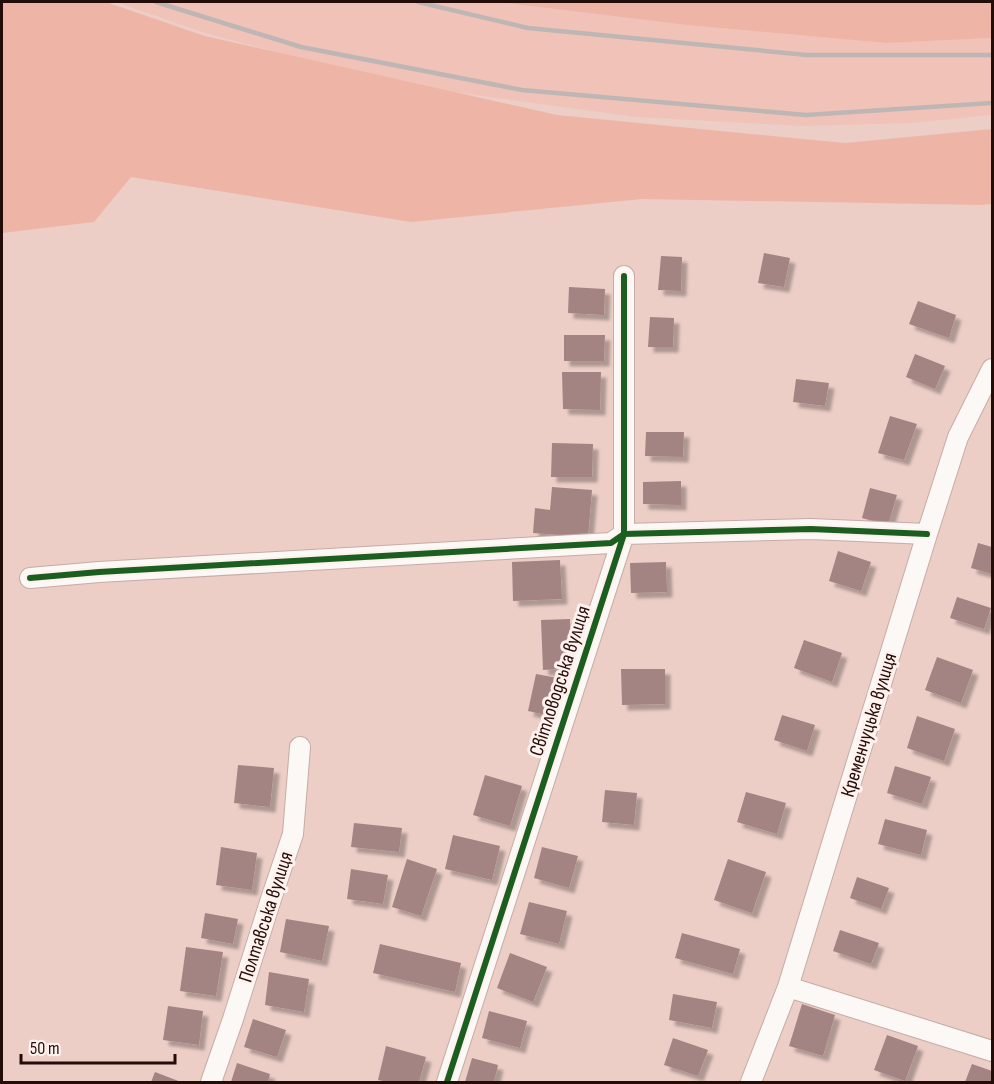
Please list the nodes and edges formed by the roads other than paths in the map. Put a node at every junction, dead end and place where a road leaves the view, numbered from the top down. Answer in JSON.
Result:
{"nodes":[{"id":1,"x":624,"y":276,"type":"dead end"},
{"id":2,"x":993,"y":369,"type":"edge"},
{"id":3,"x":624,"y":534,"type":"junction"},
{"id":4,"x":927,"y":534,"type":"junction"},
{"id":5,"x":30,"y":578,"type":"dead end"},
{"id":6,"x":300,"y":747,"type":"dead end"},
{"id":7,"x":788,"y":987,"type":"junction"},
{"id":8,"x":993,"y":1051,"type":"edge"},
{"id":9,"x":211,"y":1083,"type":"edge"},
{"id":10,"x":447,"y":1083,"type":"edge"},
{"id":11,"x":751,"y":1083,"type":"edge"}],
"edges":[{"from":1,"to":3,"type":"street","name":"Світловодська вулиця"},
{"from":2,"to":4,"type":"street","name":"Кременчуцька вулиця"},
{"from":3,"to":4,"type":"street"},
{"from":3,"to":5,"type":"street"},
{"from":3,"to":10,"type":"street","name":"Світловодська вулиця"},
{"from":4,"to":7,"type":"street","name":"Кременчуцька вулиця"},
{"from":6,"to":9,"type":"street","name":"Полтавська вулиця"},
{"from":7,"to":8,"type":"street"},
{"from":7,"to":11,"type":"street","name":"Кременчуцька вулиця"}]}
